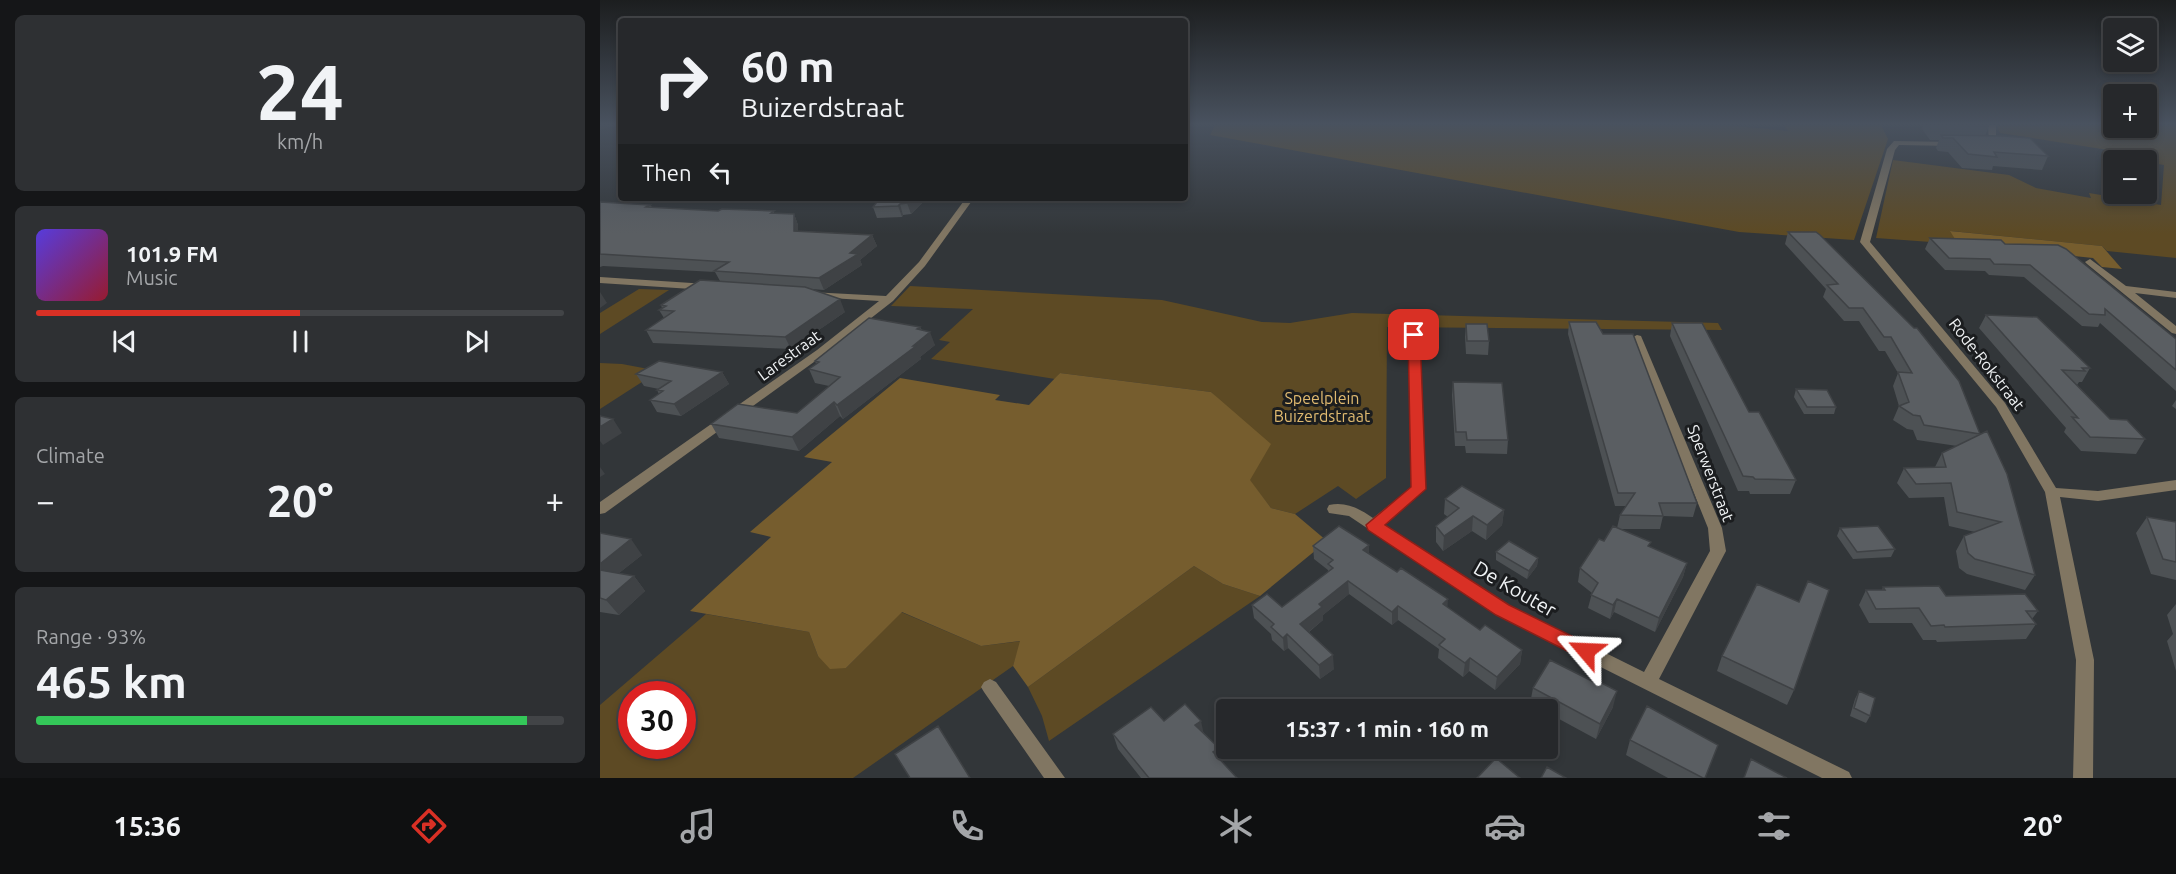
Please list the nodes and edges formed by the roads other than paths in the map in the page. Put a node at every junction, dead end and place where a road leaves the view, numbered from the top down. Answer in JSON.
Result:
{"nodes":[{"id":1,"x":1888,"y":161,"type":"edge"},
{"id":2,"x":968,"y":201,"type":"edge"},
{"id":3,"x":2090,"y":262,"type":"dead end"},
{"id":4,"x":600,"y":280,"type":"edge"},
{"id":5,"x":716,"y":288,"type":"edge"},
{"id":6,"x":2124,"y":289,"type":"junction"},
{"id":7,"x":808,"y":294,"type":"edge"},
{"id":8,"x":2176,"y":295,"type":"edge"},
{"id":9,"x":889,"y":299,"type":"junction"},
{"id":10,"x":2176,"y":331,"type":"edge"},
{"id":11,"x":1414,"y":335,"type":"dead end"},
{"id":12,"x":1637,"y":338,"type":"edge"},
{"id":13,"x":2176,"y":485,"type":"edge"},
{"id":14,"x":2052,"y":492,"type":"junction"},
{"id":15,"x":600,"y":509,"type":"edge"},
{"id":16,"x":1334,"y":509,"type":"dead end"},
{"id":17,"x":1374,"y":525,"type":"junction"},
{"id":18,"x":1648,"y":682,"type":"junction"},
{"id":19,"x":990,"y":687,"type":"dead end"},
{"id":20,"x":1055,"y":778,"type":"edge"},
{"id":21,"x":1842,"y":778,"type":"edge"},
{"id":22,"x":2083,"y":778,"type":"edge"}],
"edges":[{"from":1,"to":14,"type":"street","name":"Rode-Rokstraat"},
{"from":2,"to":9,"type":"street","name":"Larestraat"},
{"from":3,"to":6,"type":"street"},
{"from":4,"to":5,"type":"street"},
{"from":6,"to":8,"type":"street"},
{"from":6,"to":10,"type":"street"},
{"from":7,"to":9,"type":"street"},
{"from":9,"to":15,"type":"street","name":"Larestraat"},
{"from":11,"to":17,"type":"street"},
{"from":12,"to":18,"type":"street","name":"Sperwerstraat"},
{"from":13,"to":14,"type":"street"},
{"from":14,"to":22,"type":"street","name":"Rode-Rokstraat"},
{"from":16,"to":17,"type":"street","name":"De Kouter"},
{"from":17,"to":18,"type":"street","name":"De Kouter"},
{"from":18,"to":21,"type":"street","name":"De Kouter"},
{"from":19,"to":20,"type":"street"}]}
